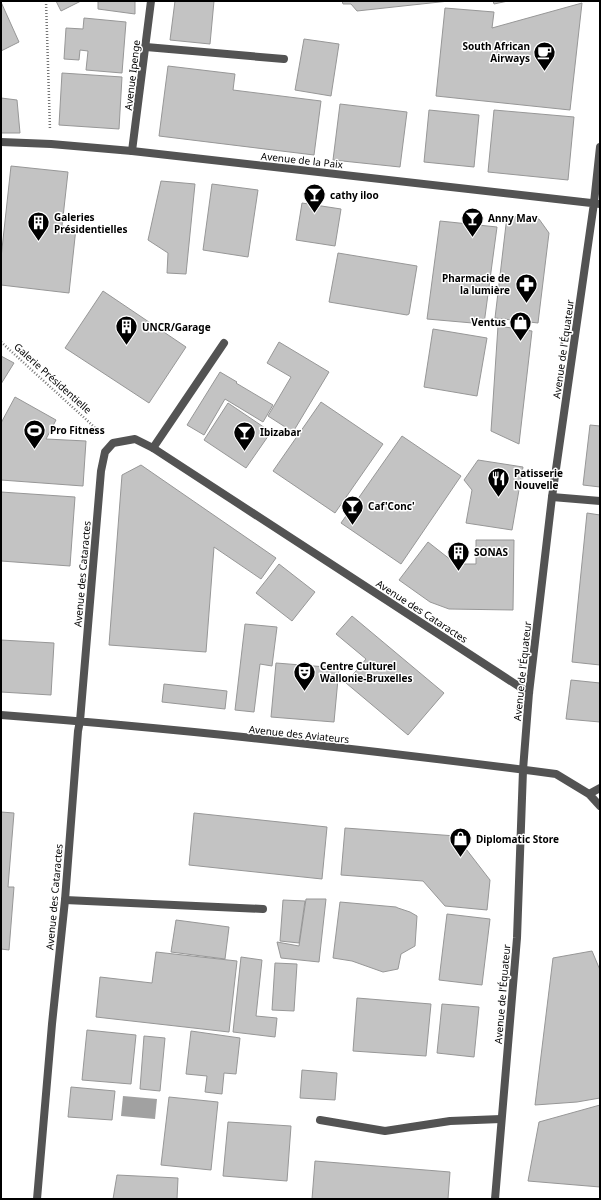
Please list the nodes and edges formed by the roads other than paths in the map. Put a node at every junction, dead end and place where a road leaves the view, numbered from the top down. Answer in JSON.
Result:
{"nodes":[{"id":1,"x":151,"y":1,"type":"edge"},
{"id":2,"x":146,"y":47,"type":"junction"},
{"id":3,"x":284,"y":59,"type":"dead end"},
{"id":4,"x":1,"y":142,"type":"edge"},
{"id":5,"x":600,"y":147,"type":"edge"},
{"id":6,"x":132,"y":151,"type":"junction"},
{"id":7,"x":597,"y":204,"type":"edge"},
{"id":8,"x":224,"y":343,"type":"dead end"},
{"id":9,"x":153,"y":448,"type":"junction"},
{"id":10,"x":552,"y":497,"type":"junction"},
{"id":11,"x":600,"y":501,"type":"edge"},
{"id":12,"x":529,"y":693,"type":"junction"},
{"id":13,"x":1,"y":715,"type":"edge"},
{"id":14,"x":80,"y":721,"type":"junction"},
{"id":15,"x":522,"y":770,"type":"junction"},
{"id":16,"x":600,"y":788,"type":"edge"},
{"id":17,"x":589,"y":794,"type":"junction"},
{"id":18,"x":600,"y":806,"type":"edge"},
{"id":19,"x":65,"y":900,"type":"junction"},
{"id":20,"x":263,"y":909,"type":"dead end"},
{"id":21,"x":501,"y":1119,"type":"junction"},
{"id":22,"x":320,"y":1120,"type":"dead end"},
{"id":23,"x":37,"y":1199,"type":"edge"},
{"id":24,"x":495,"y":1199,"type":"edge"}],
"edges":[{"from":1,"to":2,"type":"street","name":"Avenue Ipenge"},
{"from":2,"to":3,"type":"street"},
{"from":2,"to":6,"type":"street","name":"Avenue Ipenge"},
{"from":4,"to":6,"type":"street","name":"Avenue de la Paix"},
{"from":5,"to":7,"type":"street","name":"Avenue de l'Équateur"},
{"from":6,"to":7,"type":"street","name":"Avenue de la Paix"},
{"from":7,"to":10,"type":"street","name":"Avenue de l'Équateur"},
{"from":8,"to":9,"type":"street"},
{"from":9,"to":12,"type":"street","name":"Avenue des Cataractes"},
{"from":9,"to":14,"type":"street","name":"Avenue des Cataractes"},
{"from":10,"to":11,"type":"street"},
{"from":10,"to":12,"type":"street","name":"Avenue de l'Équateur"},
{"from":12,"to":15,"type":"street","name":"Avenue de l'Équateur"},
{"from":13,"to":14,"type":"street","name":"Avenue des Aviateurs"},
{"from":14,"to":15,"type":"street","name":"Avenue des Aviateurs"},
{"from":14,"to":19,"type":"street","name":"Avenue des Cataractes"},
{"from":15,"to":17,"type":"street","name":"Avenue des Aviateurs"},
{"from":15,"to":21,"type":"street","name":"Avenue de l'Équateur"},
{"from":16,"to":17,"type":"street"},
{"from":17,"to":18,"type":"street","name":"Avenue des Aviateurs"},
{"from":19,"to":20,"type":"street"},
{"from":19,"to":23,"type":"street","name":"Avenue des Cataractes"},
{"from":21,"to":22,"type":"street"},
{"from":21,"to":24,"type":"street","name":"Avenue de l'Équateur"}]}
